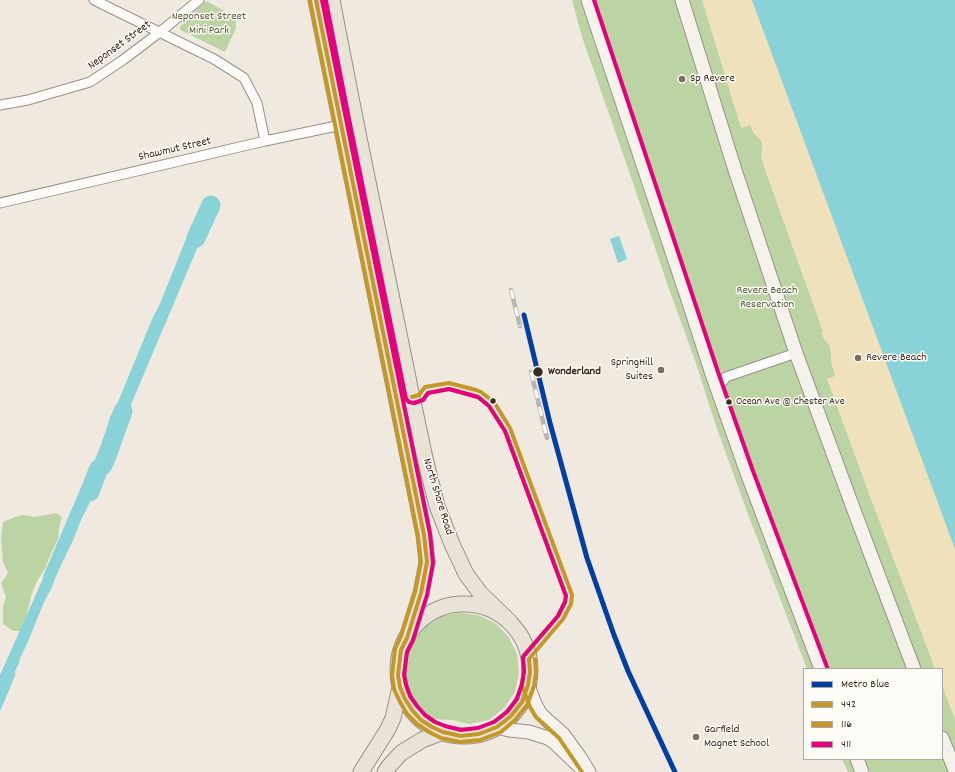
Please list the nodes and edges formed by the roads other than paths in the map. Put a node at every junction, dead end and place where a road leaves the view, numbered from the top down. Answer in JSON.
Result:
{"nodes":[{"id":1,"x":94,"y":0,"type":"edge"},
{"id":2,"x":199,"y":0,"type":"edge"},
{"id":3,"x":316,"y":0,"type":"edge"},
{"id":4,"x":332,"y":0,"type":"edge"},
{"id":5,"x":588,"y":0,"type":"edge"},
{"id":6,"x":682,"y":0,"type":"edge"},
{"id":7,"x":160,"y":32,"type":"junction"},
{"id":8,"x":0,"y":106,"type":"edge"},
{"id":9,"x":348,"y":123,"type":"junction"},
{"id":10,"x":265,"y":141,"type":"junction"},
{"id":11,"x":0,"y":203,"type":"edge"},
{"id":12,"x":796,"y":353,"type":"junction"},
{"id":13,"x":717,"y":389,"type":"junction"},
{"id":14,"x":510,"y":622,"type":"junction"},
{"id":15,"x":407,"y":638,"type":"junction"},
{"id":16,"x":821,"y":668,"type":"edge"},
{"id":17,"x":914,"y":668,"type":"edge"},
{"id":18,"x":528,"y":685,"type":"junction"},
{"id":19,"x":400,"y":687,"type":"junction"},
{"id":20,"x":497,"y":727,"type":"junction"},
{"id":21,"x":443,"y":732,"type":"junction"},
{"id":22,"x":943,"y":740,"type":"edge"},
{"id":23,"x":856,"y":760,"type":"edge"},
{"id":24,"x":955,"y":770,"type":"edge"},
{"id":25,"x":361,"y":772,"type":"edge"},
{"id":26,"x":385,"y":772,"type":"edge"},
{"id":27,"x":584,"y":772,"type":"edge"},
{"id":28,"x":589,"y":772,"type":"edge"},
{"id":29,"x":862,"y":772,"type":"edge"}],
"edges":[{"from":1,"to":7,"type":"street"},
{"from":2,"to":7,"type":"street","name":"Neponset Street"},
{"from":3,"to":9,"type":"highway","name":"North Shore Road"},
{"from":4,"to":9,"type":"highway","name":"North Shore Road"},
{"from":5,"to":13,"type":"main road"},
{"from":6,"to":12,"type":"main road"},
{"from":7,"to":8,"type":"street","name":"Neponset Street"},
{"from":7,"to":10,"type":"street"},
{"from":9,"to":10,"type":"street","name":"Shawmut Street"},
{"from":9,"to":14,"type":"highway","name":"North Shore Road"},
{"from":9,"to":15,"type":"highway","name":"North Shore Road"},
{"from":10,"to":11,"type":"street","name":"Shawmut Street"},
{"from":12,"to":13,"type":"street"},
{"from":12,"to":17,"type":"main road"},
{"from":13,"to":16,"type":"main road"},
{"from":14,"to":15,"type":"highway"},
{"from":14,"to":18,"type":"highway"},
{"from":15,"to":19,"type":"highway"},
{"from":18,"to":20,"type":"highway"},
{"from":18,"to":28,"type":"main road"},
{"from":19,"to":21,"type":"highway"},
{"from":19,"to":25,"type":"highway"},
{"from":20,"to":21,"type":"highway"},
{"from":20,"to":27,"type":"main road"},
{"from":21,"to":26,"type":"highway"},
{"from":22,"to":24,"type":"main road"},
{"from":23,"to":29,"type":"main road"}]}
